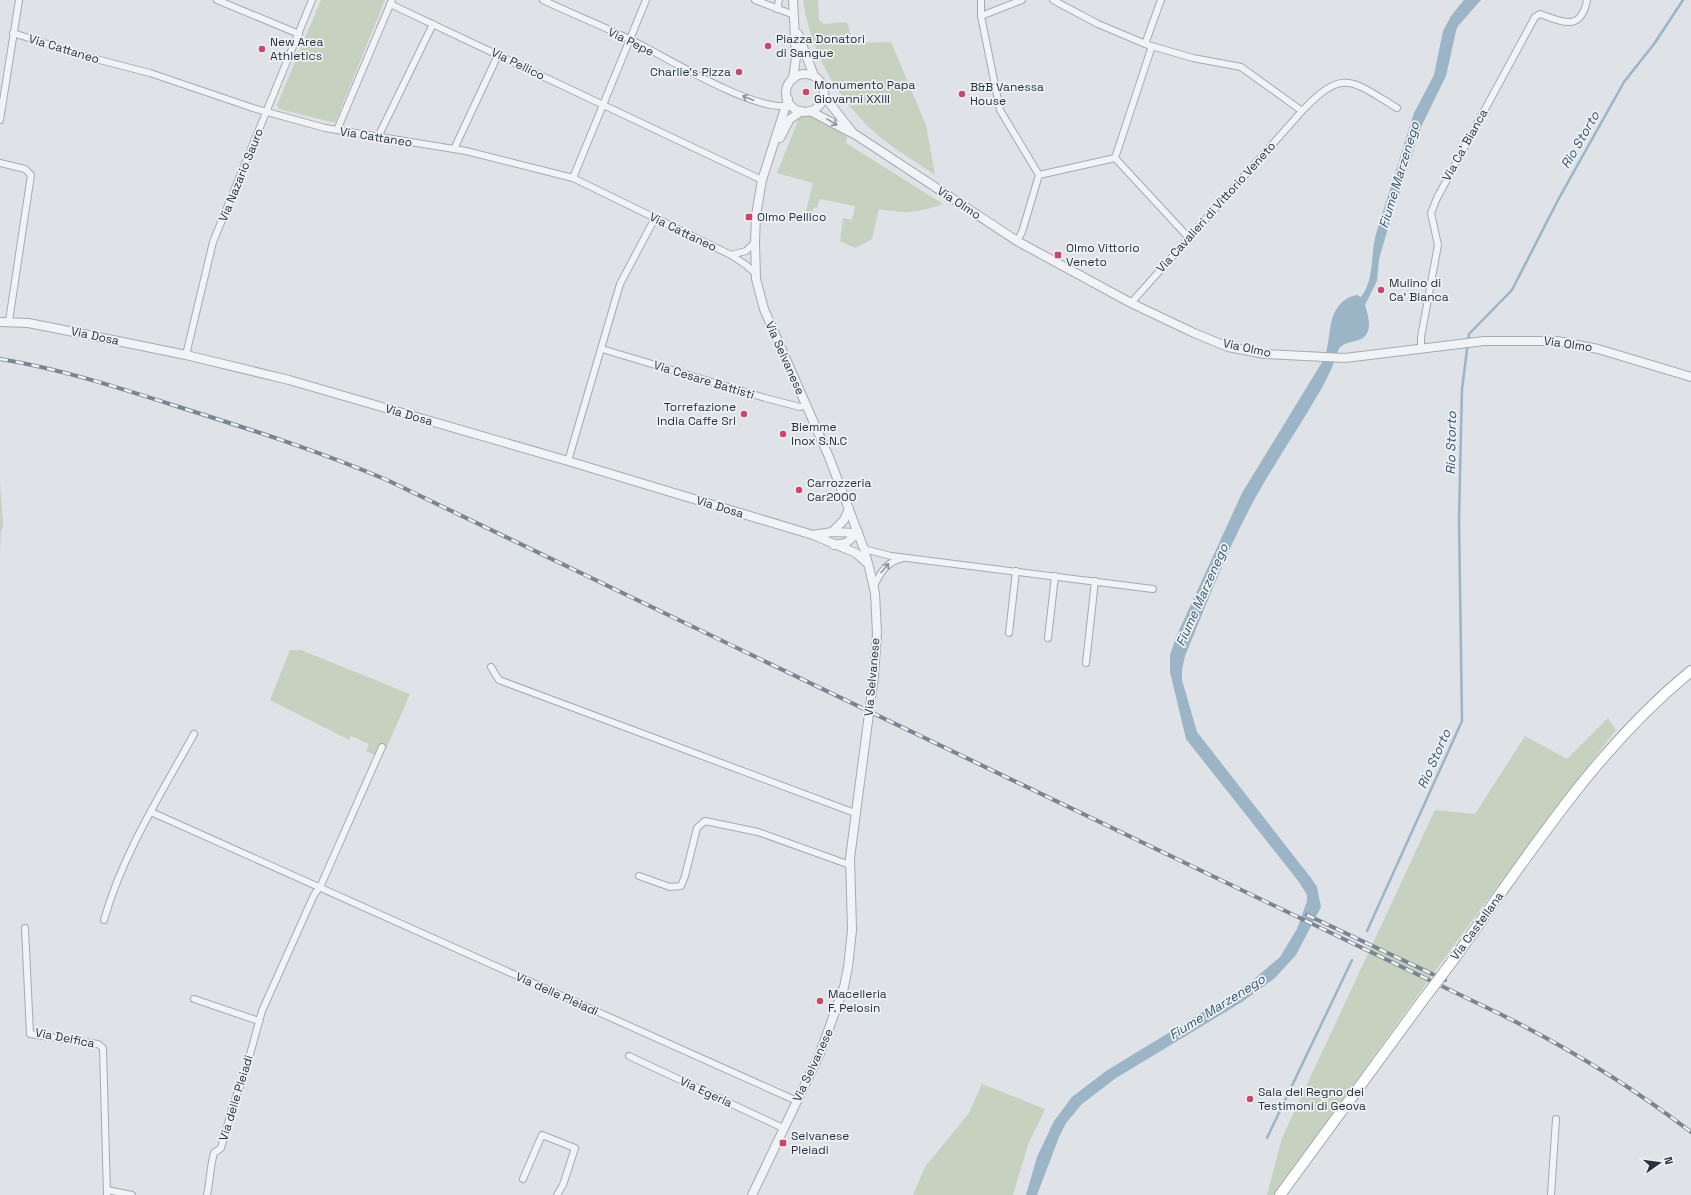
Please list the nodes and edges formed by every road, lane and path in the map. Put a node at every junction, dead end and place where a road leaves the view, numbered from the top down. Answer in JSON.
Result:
{"nodes":[{"id":1,"x":19,"y":0,"type":"edge"},
{"id":2,"x":217,"y":0,"type":"edge"},
{"id":3,"x":312,"y":0,"type":"edge"},
{"id":4,"x":543,"y":0,"type":"edge"},
{"id":5,"x":646,"y":0,"type":"edge"},
{"id":6,"x":755,"y":0,"type":"edge"},
{"id":7,"x":779,"y":0,"type":"edge"},
{"id":8,"x":793,"y":0,"type":"edge"},
{"id":9,"x":981,"y":0,"type":"edge"},
{"id":10,"x":1022,"y":0,"type":"edge"},
{"id":11,"x":1053,"y":0,"type":"edge"},
{"id":12,"x":1161,"y":0,"type":"edge"},
{"id":13,"x":1587,"y":0,"type":"edge"},
{"id":14,"x":391,"y":2,"type":"edge"},
{"id":15,"x":777,"y":9,"type":"junction"},
{"id":16,"x":794,"y":15,"type":"junction"},
{"id":17,"x":981,"y":16,"type":"junction"},
{"id":18,"x":433,"y":24,"type":"junction"},
{"id":19,"x":795,"y":26,"type":"junction"},
{"id":20,"x":14,"y":33,"type":"junction"},
{"id":21,"x":298,"y":34,"type":"junction"},
{"id":22,"x":629,"y":40,"type":"junction"},
{"id":23,"x":1145,"y":44,"type":"junction"},
{"id":24,"x":1152,"y":46,"type":"junction"},
{"id":25,"x":498,"y":55,"type":"junction"},
{"id":26,"x":814,"y":76,"type":"junction"},
{"id":27,"x":793,"y":79,"type":"junction"},
{"id":28,"x":824,"y":96,"type":"junction"},
{"id":29,"x":786,"y":103,"type":"junction"},
{"id":30,"x":603,"y":105,"type":"junction"},
{"id":31,"x":1397,"y":108,"type":"dead end"},
{"id":32,"x":806,"y":111,"type":"junction"},
{"id":33,"x":1302,"y":111,"type":"junction"},
{"id":34,"x":266,"y":112,"type":"junction"},
{"id":35,"x":0,"y":120,"type":"edge"},
{"id":36,"x":337,"y":130,"type":"junction"},
{"id":37,"x":853,"y":133,"type":"junction"},
{"id":38,"x":378,"y":137,"type":"junction"},
{"id":39,"x":454,"y":149,"type":"junction"},
{"id":40,"x":1115,"y":158,"type":"junction"},
{"id":41,"x":768,"y":162,"type":"junction"},
{"id":42,"x":0,"y":164,"type":"edge"},
{"id":43,"x":1039,"y":175,"type":"junction"},
{"id":44,"x":573,"y":178,"type":"junction"},
{"id":45,"x":762,"y":180,"type":"junction"},
{"id":46,"x":655,"y":218,"type":"junction"},
{"id":47,"x":1189,"y":238,"type":"junction"},
{"id":48,"x":1017,"y":241,"type":"junction"},
{"id":49,"x":755,"y":242,"type":"junction"},
{"id":50,"x":731,"y":255,"type":"junction"},
{"id":51,"x":755,"y":262,"type":"junction"},
{"id":52,"x":756,"y":274,"type":"junction"},
{"id":53,"x":1131,"y":303,"type":"junction"},
{"id":54,"x":0,"y":322,"type":"edge"},
{"id":55,"x":9,"y":322,"type":"junction"},
{"id":56,"x":1418,"y":348,"type":"junction"},
{"id":57,"x":602,"y":349,"type":"junction"},
{"id":58,"x":186,"y":355,"type":"junction"},
{"id":59,"x":1691,"y":377,"type":"edge"},
{"id":60,"x":806,"y":405,"type":"junction"},
{"id":61,"x":568,"y":461,"type":"junction"},
{"id":62,"x":849,"y":509,"type":"junction"},
{"id":63,"x":832,"y":532,"type":"junction"},
{"id":64,"x":858,"y":533,"type":"junction"},
{"id":65,"x":813,"y":535,"type":"junction"},
{"id":66,"x":833,"y":545,"type":"junction"},
{"id":67,"x":864,"y":549,"type":"junction"},
{"id":68,"x":904,"y":557,"type":"junction"},
{"id":69,"x":870,"y":567,"type":"junction"},
{"id":70,"x":1016,"y":571,"type":"junction"},
{"id":71,"x":1056,"y":576,"type":"junction"},
{"id":72,"x":1095,"y":581,"type":"junction"},
{"id":73,"x":874,"y":588,"type":"junction"},
{"id":74,"x":1153,"y":588,"type":"dead end"},
{"id":75,"x":1009,"y":633,"type":"dead end"},
{"id":76,"x":1048,"y":638,"type":"dead end"},
{"id":77,"x":1086,"y":663,"type":"dead end"},
{"id":78,"x":491,"y":666,"type":"dead end"},
{"id":79,"x":1691,"y":671,"type":"edge"},
{"id":80,"x":194,"y":734,"type":"dead end"},
{"id":81,"x":382,"y":747,"type":"dead end"},
{"id":82,"x":151,"y":812,"type":"junction"},
{"id":83,"x":855,"y":813,"type":"junction"},
{"id":84,"x":850,"y":865,"type":"junction"},
{"id":85,"x":639,"y":876,"type":"dead end"},
{"id":86,"x":318,"y":888,"type":"junction"},
{"id":87,"x":104,"y":920,"type":"dead end"},
{"id":88,"x":25,"y":928,"type":"dead end"},
{"id":89,"x":194,"y":999,"type":"dead end"},
{"id":90,"x":259,"y":1021,"type":"junction"},
{"id":91,"x":629,"y":1056,"type":"dead end"},
{"id":92,"x":797,"y":1101,"type":"junction"},
{"id":93,"x":1556,"y":1120,"type":"dead end"},
{"id":94,"x":783,"y":1128,"type":"junction"},
{"id":95,"x":522,"y":1180,"type":"dead end"},
{"id":96,"x":107,"y":1192,"type":"edge"},
{"id":97,"x":132,"y":1195,"type":"edge"},
{"id":98,"x":207,"y":1195,"type":"edge"},
{"id":99,"x":557,"y":1195,"type":"edge"},
{"id":100,"x":752,"y":1195,"type":"edge"},
{"id":101,"x":1280,"y":1195,"type":"edge"},
{"id":102,"x":1551,"y":1195,"type":"edge"}],
"edges":[{"from":1,"to":20,"type":"street"},
{"from":2,"to":21,"type":"street"},
{"from":3,"to":21,"type":"street","name":"Via Nazario Sauro"},
{"from":4,"to":22,"type":"street","name":"Via Pepe"},
{"from":5,"to":22,"type":"street"},
{"from":6,"to":15,"type":"street"},
{"from":7,"to":15,"type":"street"},
{"from":8,"to":16,"type":"street","name":"Via Olmo"},
{"from":9,"to":17,"type":"street"},
{"from":10,"to":17,"type":"street"},
{"from":11,"to":23,"type":"street"},
{"from":12,"to":23,"type":"street"},
{"from":13,"to":56,"type":"street","name":"Via Ca' Bianca"},
{"from":14,"to":18,"type":"street","name":"Via Pellico"},
{"from":14,"to":36,"type":"street"},
{"from":15,"to":16,"type":"street"},
{"from":16,"to":19,"type":"street","name":"Via Olmo"},
{"from":17,"to":43,"type":"street"},
{"from":18,"to":25,"type":"street","name":"Via Pellico"},
{"from":18,"to":38,"type":"street"},
{"from":19,"to":26,"type":"street","name":"Via Olmo"},
{"from":19,"to":27,"type":"street","name":"Via Olmo"},
{"from":20,"to":34,"type":"street","name":"Via Cattaneo"},
{"from":20,"to":35,"type":"street"},
{"from":21,"to":34,"type":"street","name":"Via Nazario Sauro"},
{"from":29,"to":22,"type":"street","name":"Via Pepe","one_way":true},
{"from":22,"to":30,"type":"street"},
{"from":23,"to":24,"type":"street"},
{"from":24,"to":33,"type":"street"},
{"from":24,"to":40,"type":"street"},
{"from":25,"to":30,"type":"street","name":"Via Pellico"},
{"from":25,"to":39,"type":"street"},
{"from":26,"to":27,"type":"street"},
{"from":26,"to":28,"type":"street","name":"Via Olmo"},
{"from":27,"to":29,"type":"street","name":"Via Olmo"},
{"from":28,"to":32,"type":"street"},
{"from":28,"to":37,"type":"street","name":"Via Olmo"},
{"from":29,"to":32,"type":"street","name":"Via Olmo"},
{"from":29,"to":41,"type":"street","name":"Via Selvanese"},
{"from":30,"to":44,"type":"street"},
{"from":30,"to":45,"type":"street","name":"Via Pellico"},
{"from":31,"to":33,"type":"street","name":"Via Cavalieri di Vittorio Veneto"},
{"from":32,"to":37,"type":"street","name":"Via Olmo","one_way":true},
{"from":32,"to":41,"type":"street","name":"Via Selvanese"},
{"from":33,"to":47,"type":"street","name":"Via Cavalieri di Vittorio Veneto"},
{"from":34,"to":36,"type":"street","name":"Via Cattaneo"},
{"from":34,"to":58,"type":"street","name":"Via Nazario Sauro"},
{"from":36,"to":38,"type":"street","name":"Via Cattaneo"},
{"from":37,"to":48,"type":"street","name":"Via Olmo"},
{"from":38,"to":39,"type":"street","name":"Via Cattaneo"},
{"from":39,"to":44,"type":"street","name":"Via Cattaneo"},
{"from":40,"to":43,"type":"street"},
{"from":40,"to":47,"type":"street"},
{"from":41,"to":45,"type":"street","name":"Via Selvanese"},
{"from":42,"to":55,"type":"street"},
{"from":43,"to":48,"type":"street"},
{"from":44,"to":46,"type":"street","name":"Via Cattaneo"},
{"from":45,"to":49,"type":"street","name":"Via Selvanese"},
{"from":46,"to":50,"type":"street","name":"Via Cattaneo"},
{"from":46,"to":57,"type":"street"},
{"from":47,"to":53,"type":"street","name":"Via Cavalieri di Vittorio Veneto"},
{"from":48,"to":53,"type":"street","name":"Via Olmo"},
{"from":49,"to":50,"type":"street","name":"Via Cattaneo"},
{"from":49,"to":51,"type":"street","name":"Via Selvanese"},
{"from":50,"to":51,"type":"street","name":"Via Cattaneo"},
{"from":50,"to":52,"type":"street","name":"Via Cattaneo"},
{"from":51,"to":52,"type":"street","name":"Via Selvanese"},
{"from":52,"to":60,"type":"street","name":"Via Selvanese"},
{"from":53,"to":56,"type":"street","name":"Via Olmo"},
{"from":54,"to":55,"type":"street","name":"Via Dosa"},
{"from":55,"to":58,"type":"street","name":"Via Dosa"},
{"from":56,"to":59,"type":"street","name":"Via Olmo"},
{"from":57,"to":60,"type":"street","name":"Via Cesare Battisti"},
{"from":57,"to":61,"type":"street"},
{"from":58,"to":61,"type":"street","name":"Via Dosa"},
{"from":60,"to":62,"type":"street","name":"Via Selvanese"},
{"from":61,"to":65,"type":"street","name":"Via Dosa"},
{"from":62,"to":63,"type":"street"},
{"from":62,"to":64,"type":"street","name":"Via Selvanese"},
{"from":63,"to":64,"type":"street"},
{"from":63,"to":65,"type":"street"},
{"from":64,"to":66,"type":"street"},
{"from":64,"to":67,"type":"street","name":"Via Selvanese"},
{"from":65,"to":66,"type":"street","name":"Via Dosa"},
{"from":66,"to":69,"type":"street","name":"Via Dosa"},
{"from":67,"to":68,"type":"street"},
{"from":67,"to":69,"type":"street","name":"Via Selvanese"},
{"from":68,"to":70,"type":"street"},
{"from":73,"to":68,"type":"street","one_way":true},
{"from":69,"to":73,"type":"street","name":"Via Selvanese"},
{"from":70,"to":71,"type":"street"},
{"from":70,"to":75,"type":"street"},
{"from":71,"to":72,"type":"street"},
{"from":71,"to":76,"type":"street"},
{"from":72,"to":74,"type":"street"},
{"from":72,"to":77,"type":"street"},
{"from":73,"to":83,"type":"street","name":"Via Selvanese"},
{"from":78,"to":83,"type":"street"},
{"from":79,"to":101,"type":"main road","name":"Via Castellana","bridge":true},
{"from":80,"to":82,"type":"street"},
{"from":81,"to":86,"type":"street","name":"Via delle Pleiadi"},
{"from":82,"to":86,"type":"street","name":"Via delle Pleiadi"},
{"from":82,"to":87,"type":"street"},
{"from":83,"to":84,"type":"street","name":"Via Selvanese"},
{"from":84,"to":85,"type":"street"},
{"from":84,"to":92,"type":"street","name":"Via Selvanese"},
{"from":86,"to":90,"type":"street","name":"Via delle Pleiadi"},
{"from":86,"to":92,"type":"street","name":"Via delle Pleiadi"},
{"from":88,"to":96,"type":"street","name":"Via Delfica"},
{"from":89,"to":90,"type":"street"},
{"from":90,"to":98,"type":"street","name":"Via delle Pleiadi"},
{"from":91,"to":94,"type":"street","name":"Via Egeria"},
{"from":92,"to":94,"type":"street","name":"Via Selvanese"},
{"from":93,"to":102,"type":"street"},
{"from":94,"to":100,"type":"street","name":"Via Selvanese"},
{"from":95,"to":99,"type":"street"},
{"from":96,"to":97,"type":"street"}]}
